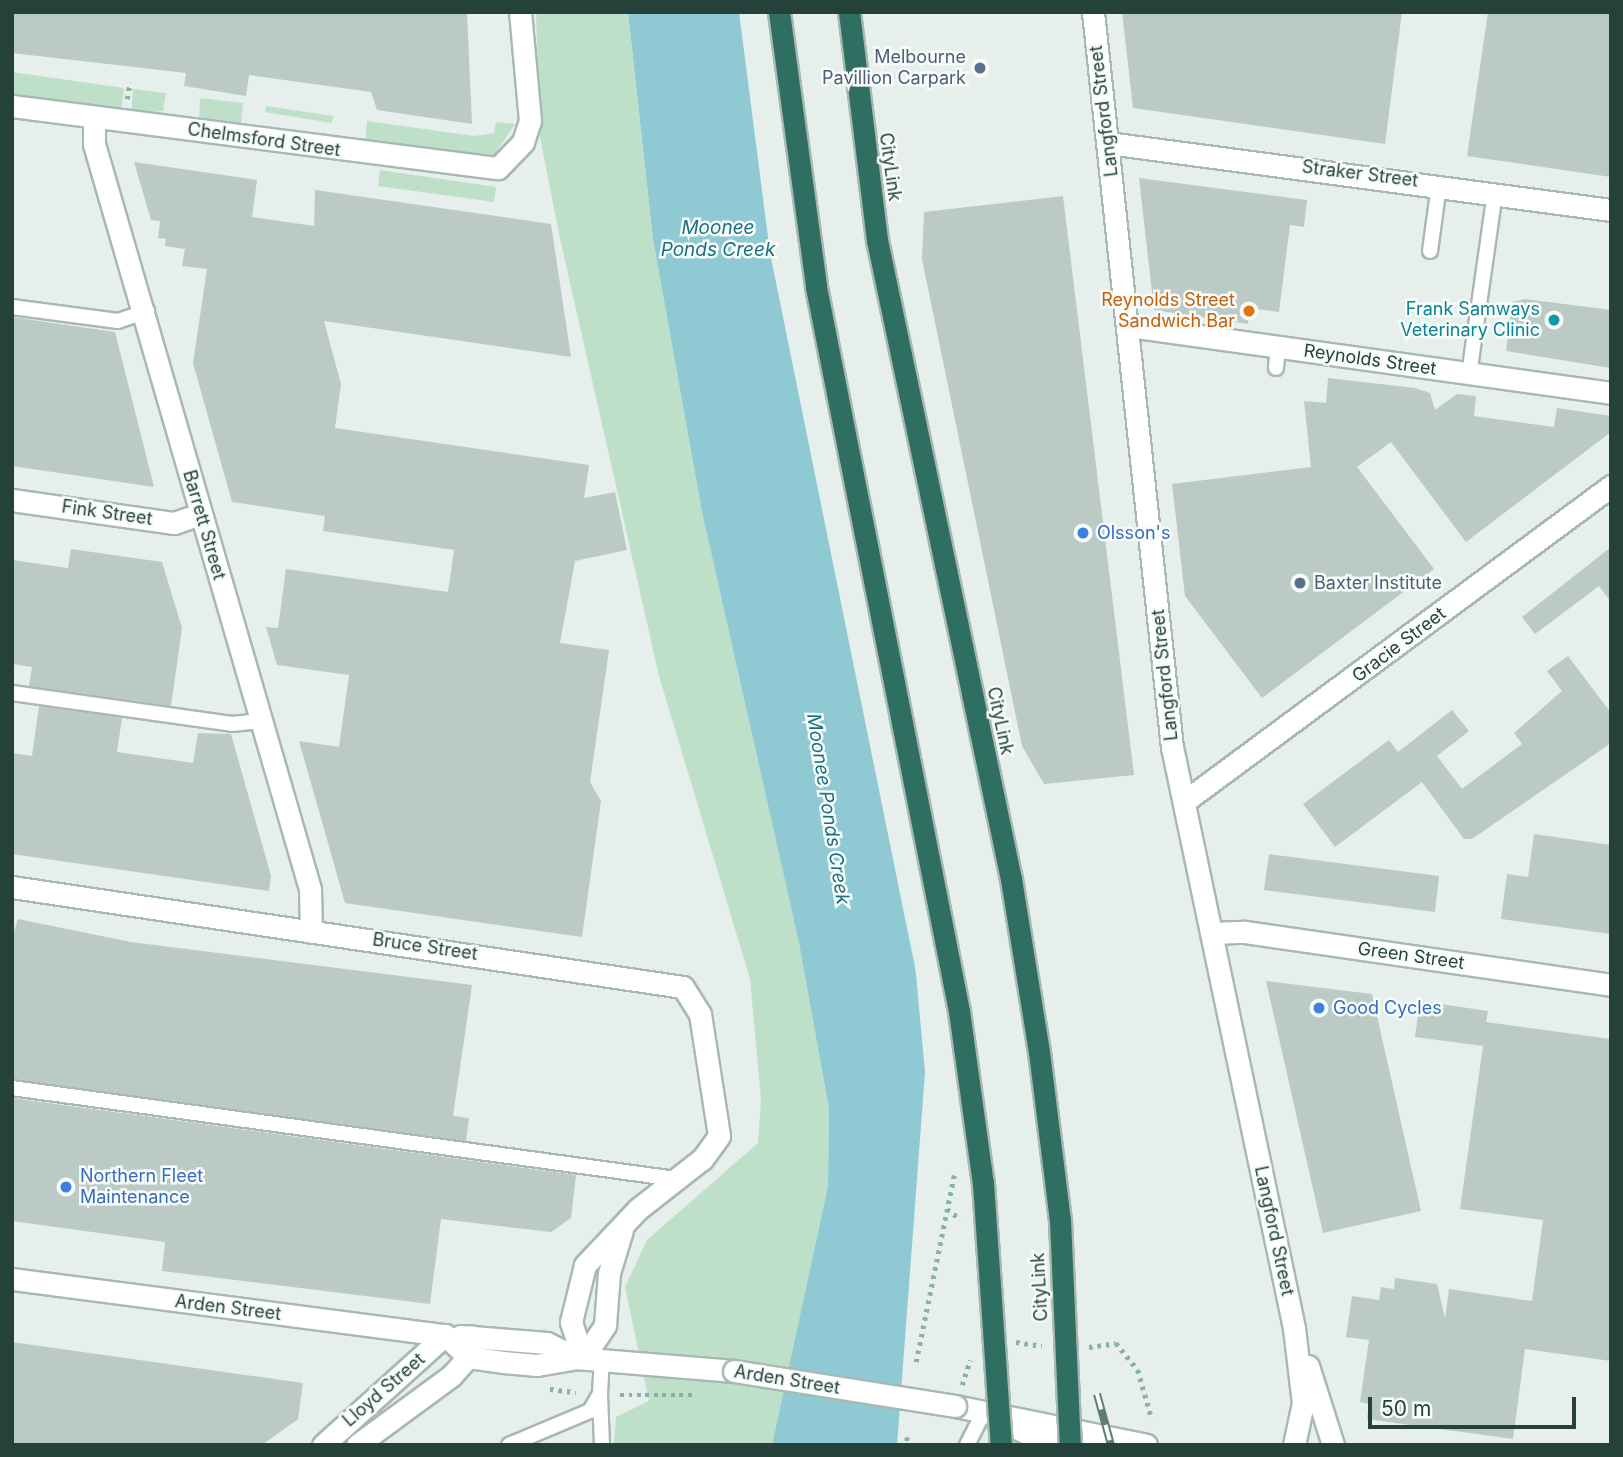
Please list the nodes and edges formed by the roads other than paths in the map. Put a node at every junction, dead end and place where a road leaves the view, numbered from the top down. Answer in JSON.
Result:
{"nodes":[{"id":1,"x":520,"y":12,"type":"edge"},
{"id":2,"x":779,"y":12,"type":"edge"},
{"id":3,"x":849,"y":12,"type":"edge"},
{"id":4,"x":1093,"y":12,"type":"edge"},
{"id":5,"x":12,"y":106,"type":"edge"},
{"id":6,"x":94,"y":118,"type":"junction"},
{"id":7,"x":1108,"y":143,"type":"junction"},
{"id":8,"x":1439,"y":185,"type":"junction"},
{"id":9,"x":1496,"y":193,"type":"junction"},
{"id":10,"x":1611,"y":210,"type":"edge"},
{"id":11,"x":1430,"y":251,"type":"dead end"},
{"id":12,"x":12,"y":307,"type":"edge"},
{"id":13,"x":147,"y":311,"type":"junction"},
{"id":14,"x":1129,"y":326,"type":"junction"},
{"id":15,"x":1469,"y":375,"type":"junction"},
{"id":16,"x":1611,"y":393,"type":"edge"},
{"id":17,"x":1611,"y":486,"type":"edge"},
{"id":18,"x":12,"y":500,"type":"edge"},
{"id":19,"x":200,"y":514,"type":"junction"},
{"id":20,"x":12,"y":693,"type":"edge"},
{"id":21,"x":261,"y":721,"type":"junction"},
{"id":22,"x":1185,"y":802,"type":"junction"},
{"id":23,"x":12,"y":887,"type":"edge"},
{"id":24,"x":312,"y":932,"type":"junction"},
{"id":25,"x":1211,"y":933,"type":"junction"},
{"id":26,"x":1611,"y":985,"type":"edge"},
{"id":27,"x":12,"y":1088,"type":"edge"},
{"id":28,"x":676,"y":1179,"type":"junction"},
{"id":29,"x":627,"y":1222,"type":"junction"},
{"id":30,"x":12,"y":1279,"type":"edge"},
{"id":31,"x":1294,"y":1328,"type":"junction"},
{"id":32,"x":445,"y":1335,"type":"junction"},
{"id":33,"x":471,"y":1336,"type":"junction"},
{"id":34,"x":468,"y":1357,"type":"junction"},
{"id":35,"x":587,"y":1359,"type":"junction"},
{"id":36,"x":600,"y":1394,"type":"junction"},
{"id":37,"x":956,"y":1406,"type":"junction"},
{"id":38,"x":982,"y":1413,"type":"junction"},
{"id":39,"x":323,"y":1445,"type":"edge"},
{"id":40,"x":357,"y":1445,"type":"edge"},
{"id":41,"x":509,"y":1445,"type":"edge"},
{"id":42,"x":602,"y":1445,"type":"edge"},
{"id":43,"x":967,"y":1445,"type":"edge"},
{"id":44,"x":1001,"y":1445,"type":"edge"},
{"id":45,"x":1052,"y":1445,"type":"edge"},
{"id":46,"x":1070,"y":1445,"type":"edge"},
{"id":47,"x":1146,"y":1445,"type":"edge"},
{"id":48,"x":1294,"y":1445,"type":"edge"},
{"id":49,"x":1333,"y":1445,"type":"edge"}],
"edges":[{"from":1,"to":6,"type":"street","name":"Chelmsford Street"},
{"from":2,"to":44,"type":"highway","bridge":true},
{"from":3,"to":46,"type":"highway","name":"CityLink","bridge":true},
{"from":4,"to":7,"type":"street","name":"Langford Street"},
{"from":5,"to":6,"type":"street","name":"Chelmsford Street"},
{"from":6,"to":13,"type":"street","name":"Barrett Street"},
{"from":7,"to":8,"type":"street","name":"Straker Street"},
{"from":7,"to":14,"type":"street","name":"Langford Street"},
{"from":8,"to":9,"type":"street","name":"Straker Street"},
{"from":8,"to":11,"type":"lane"},
{"from":9,"to":10,"type":"street","name":"Straker Street"},
{"from":9,"to":15,"type":"lane"},
{"from":12,"to":13,"type":"lane"},
{"from":13,"to":19,"type":"street","name":"Barrett Street"},
{"from":14,"to":15,"type":"street","name":"Reynolds Street"},
{"from":14,"to":22,"type":"street","name":"Langford Street"},
{"from":15,"to":16,"type":"street","name":"Reynolds Street"},
{"from":17,"to":22,"type":"street","name":"Gracie Street"},
{"from":18,"to":19,"type":"street","name":"Fink Street"},
{"from":19,"to":21,"type":"street","name":"Barrett Street"},
{"from":20,"to":21,"type":"lane"},
{"from":21,"to":24,"type":"street","name":"Barrett Street"},
{"from":22,"to":25,"type":"street","name":"Langford Street"},
{"from":23,"to":24,"type":"street","name":"Bruce Street"},
{"from":24,"to":28,"type":"street","name":"Bruce Street"},
{"from":25,"to":26,"type":"street","name":"Green Street"},
{"from":25,"to":31,"type":"street","name":"Langford Street"},
{"from":27,"to":28,"type":"lane"},
{"from":28,"to":29,"type":"street"},
{"from":29,"to":35,"type":"street"},
{"from":29,"to":35,"type":"street"},
{"from":30,"to":32,"type":"street","name":"Arden Street"},
{"from":31,"to":48,"type":"street","name":"Langford Street"},
{"from":31,"to":49,"type":"street","name":"Langford Street"},
{"from":32,"to":33,"type":"street","name":"Arden Street"},
{"from":32,"to":34,"type":"street"},
{"from":32,"to":39,"type":"street","name":"Lloyd Street"},
{"from":33,"to":34,"type":"street"},
{"from":33,"to":35,"type":"street","name":"Arden Street"},
{"from":34,"to":35,"type":"street","name":"Arden Street"},
{"from":34,"to":40,"type":"street","name":"Lloyd Street"},
{"from":35,"to":36,"type":"lane"},
{"from":35,"to":37,"type":"street","name":"Arden Street","bridge":true},
{"from":36,"to":41,"type":"lane"},
{"from":36,"to":42,"type":"lane"},
{"from":37,"to":38,"type":"street","name":"Arden Street"},
{"from":37,"to":47,"type":"street","name":"Arden Street"},
{"from":38,"to":43,"type":"lane"},
{"from":38,"to":45,"type":"street","name":"Arden Street"}]}
